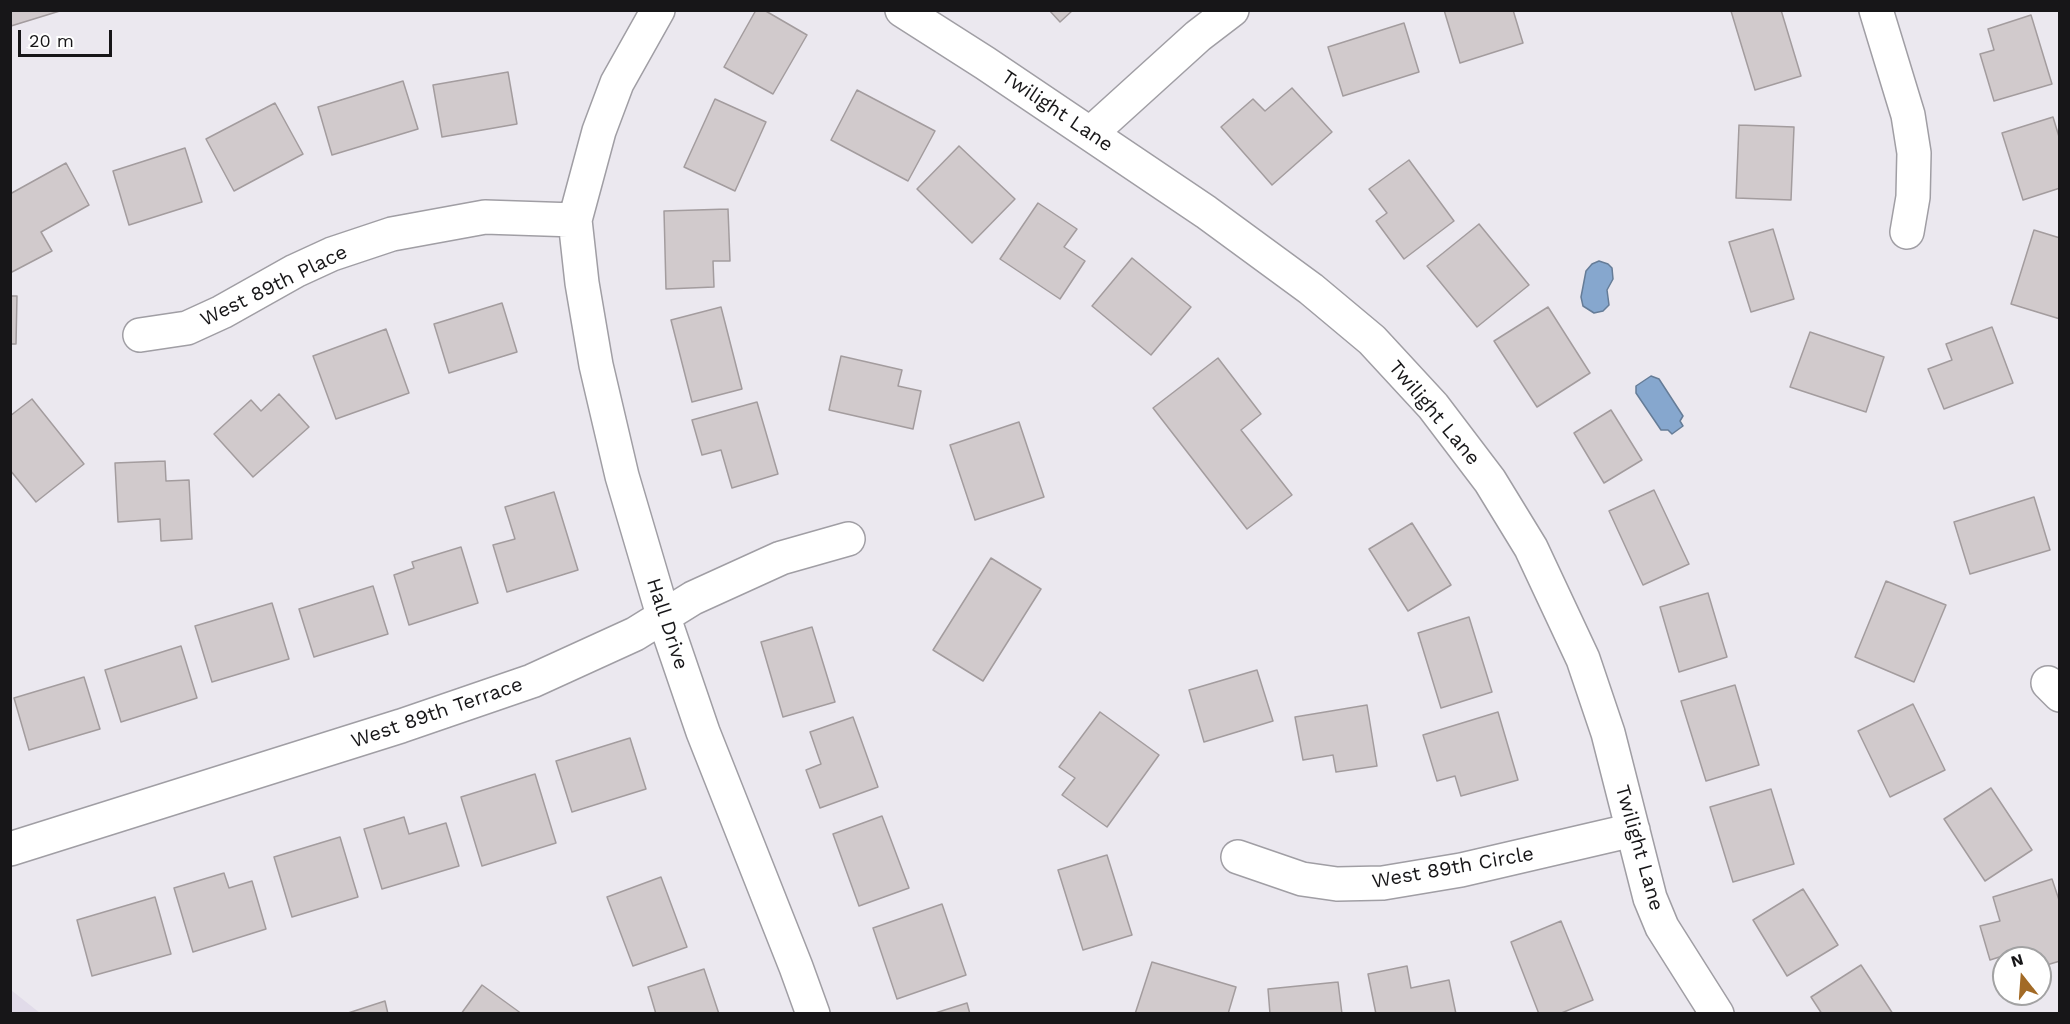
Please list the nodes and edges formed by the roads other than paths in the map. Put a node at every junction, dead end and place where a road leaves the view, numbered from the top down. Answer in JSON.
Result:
{"nodes":[{"id":1,"x":658,"y":10,"type":"edge"},
{"id":2,"x":902,"y":10,"type":"edge"},
{"id":3,"x":1233,"y":10,"type":"edge"},
{"id":4,"x":1876,"y":10,"type":"edge"},
{"id":5,"x":1091,"y":133,"type":"junction"},
{"id":6,"x":574,"y":220,"type":"junction"},
{"id":7,"x":1907,"y":232,"type":"dead end"},
{"id":8,"x":140,"y":335,"type":"dead end"},
{"id":9,"x":848,"y":539,"type":"dead end"},
{"id":10,"x":663,"y":615,"type":"junction"},
{"id":11,"x":1633,"y":830,"type":"junction"},
{"id":12,"x":10,"y":849,"type":"edge"},
{"id":13,"x":1238,"y":857,"type":"dead end"},
{"id":14,"x":813,"y":1014,"type":"edge"},
{"id":15,"x":1717,"y":1014,"type":"edge"}],
"edges":[{"from":1,"to":6,"type":"street"},
{"from":2,"to":5,"type":"street","name":"Twilight Lane"},
{"from":3,"to":5,"type":"street"},
{"from":4,"to":7,"type":"street"},
{"from":5,"to":11,"type":"street","name":"Twilight Lane"},
{"from":6,"to":8,"type":"street","name":"West 89th Place"},
{"from":6,"to":10,"type":"street","name":"Hall Drive"},
{"from":9,"to":10,"type":"street","name":"West 89th Terrace"},
{"from":10,"to":12,"type":"street","name":"West 89th Terrace"},
{"from":10,"to":14,"type":"street","name":"Hall Drive"},
{"from":11,"to":13,"type":"street","name":"West 89th Circle"},
{"from":11,"to":15,"type":"street","name":"Twilight Lane"}]}
